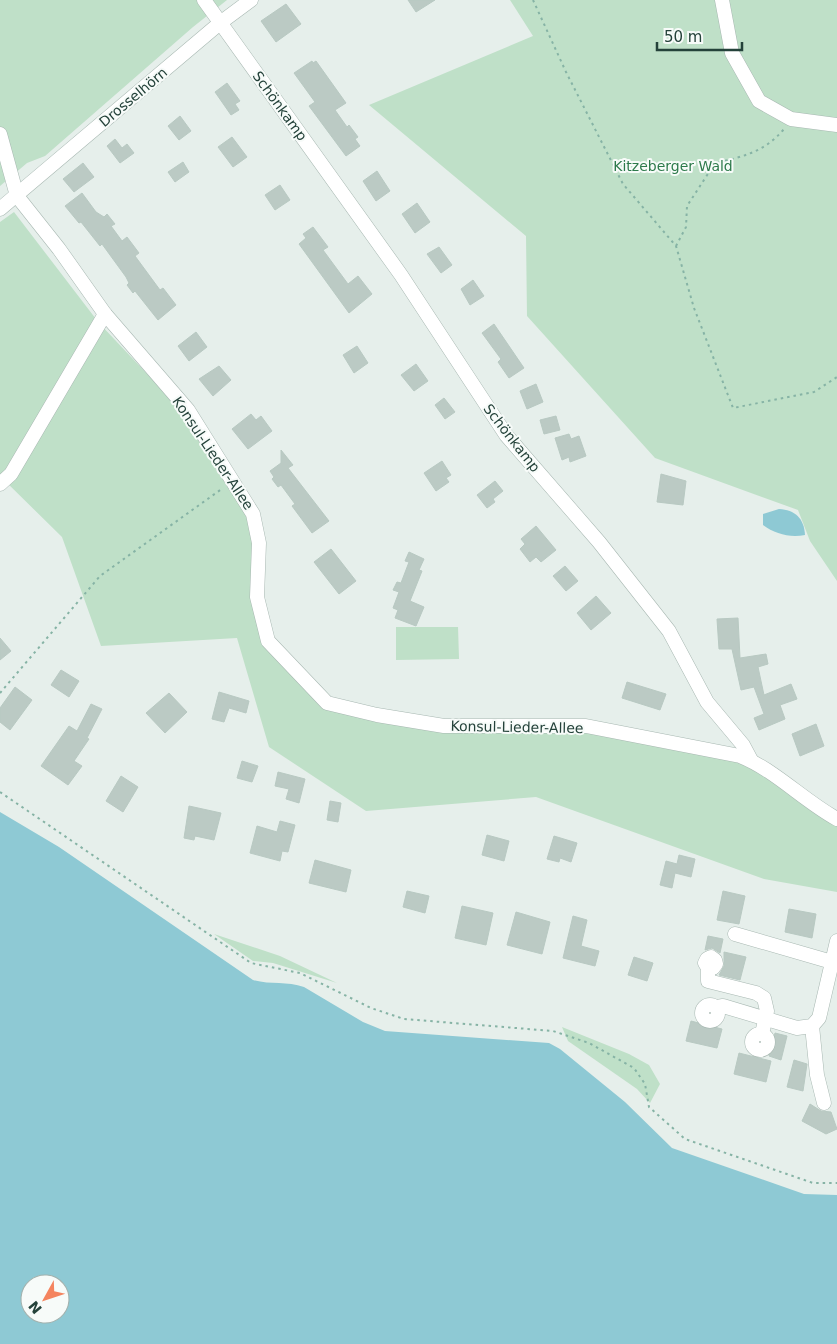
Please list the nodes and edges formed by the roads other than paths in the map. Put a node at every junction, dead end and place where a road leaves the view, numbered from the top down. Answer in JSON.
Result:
{"nodes":[{"id":1,"x":204,"y":0,"type":"edge"},
{"id":2,"x":251,"y":0,"type":"edge"},
{"id":3,"x":722,"y":0,"type":"edge"},
{"id":4,"x":220,"y":23,"type":"junction"},
{"id":5,"x":837,"y":125,"type":"edge"},
{"id":6,"x":0,"y":134,"type":"edge"},
{"id":7,"x":17,"y":196,"type":"junction"},
{"id":8,"x":0,"y":208,"type":"edge"},
{"id":9,"x":104,"y":314,"type":"junction"},
{"id":10,"x":0,"y":484,"type":"edge"},
{"id":11,"x":751,"y":760,"type":"junction"},
{"id":12,"x":837,"y":820,"type":"edge"},
{"id":13,"x":735,"y":934,"type":"dead end"},
{"id":14,"x":837,"y":941,"type":"edge"},
{"id":15,"x":832,"y":962,"type":"junction"},
{"id":16,"x":708,"y":968,"type":"dead end"},
{"id":17,"x":717,"y":1008,"type":"dead end"},
{"id":18,"x":760,"y":1016,"type":"junction"},
{"id":19,"x":812,"y":1026,"type":"junction"},
{"id":20,"x":762,"y":1034,"type":"dead end"},
{"id":21,"x":824,"y":1103,"type":"dead end"}],
"edges":[{"from":1,"to":4,"type":"street","name":"Schönkamp"},
{"from":2,"to":4,"type":"street","name":"Drosselhörn"},
{"from":3,"to":5,"type":"street"},
{"from":4,"to":7,"type":"street","name":"Drosselhörn"},
{"from":4,"to":11,"type":"street","name":"Schönkamp"},
{"from":6,"to":7,"type":"street","name":"Konsul-Lieder-Allee"},
{"from":7,"to":8,"type":"street","name":"Drosselhörn"},
{"from":7,"to":9,"type":"street","name":"Konsul-Lieder-Allee"},
{"from":9,"to":10,"type":"street"},
{"from":9,"to":11,"type":"street","name":"Konsul-Lieder-Allee"},
{"from":11,"to":12,"type":"street","name":"Schönkamp"},
{"from":13,"to":15,"type":"street"},
{"from":14,"to":15,"type":"street"},
{"from":15,"to":19,"type":"street"},
{"from":16,"to":18,"type":"street"},
{"from":17,"to":18,"type":"street"},
{"from":18,"to":19,"type":"street"},
{"from":18,"to":20,"type":"street"},
{"from":19,"to":21,"type":"street"}]}
